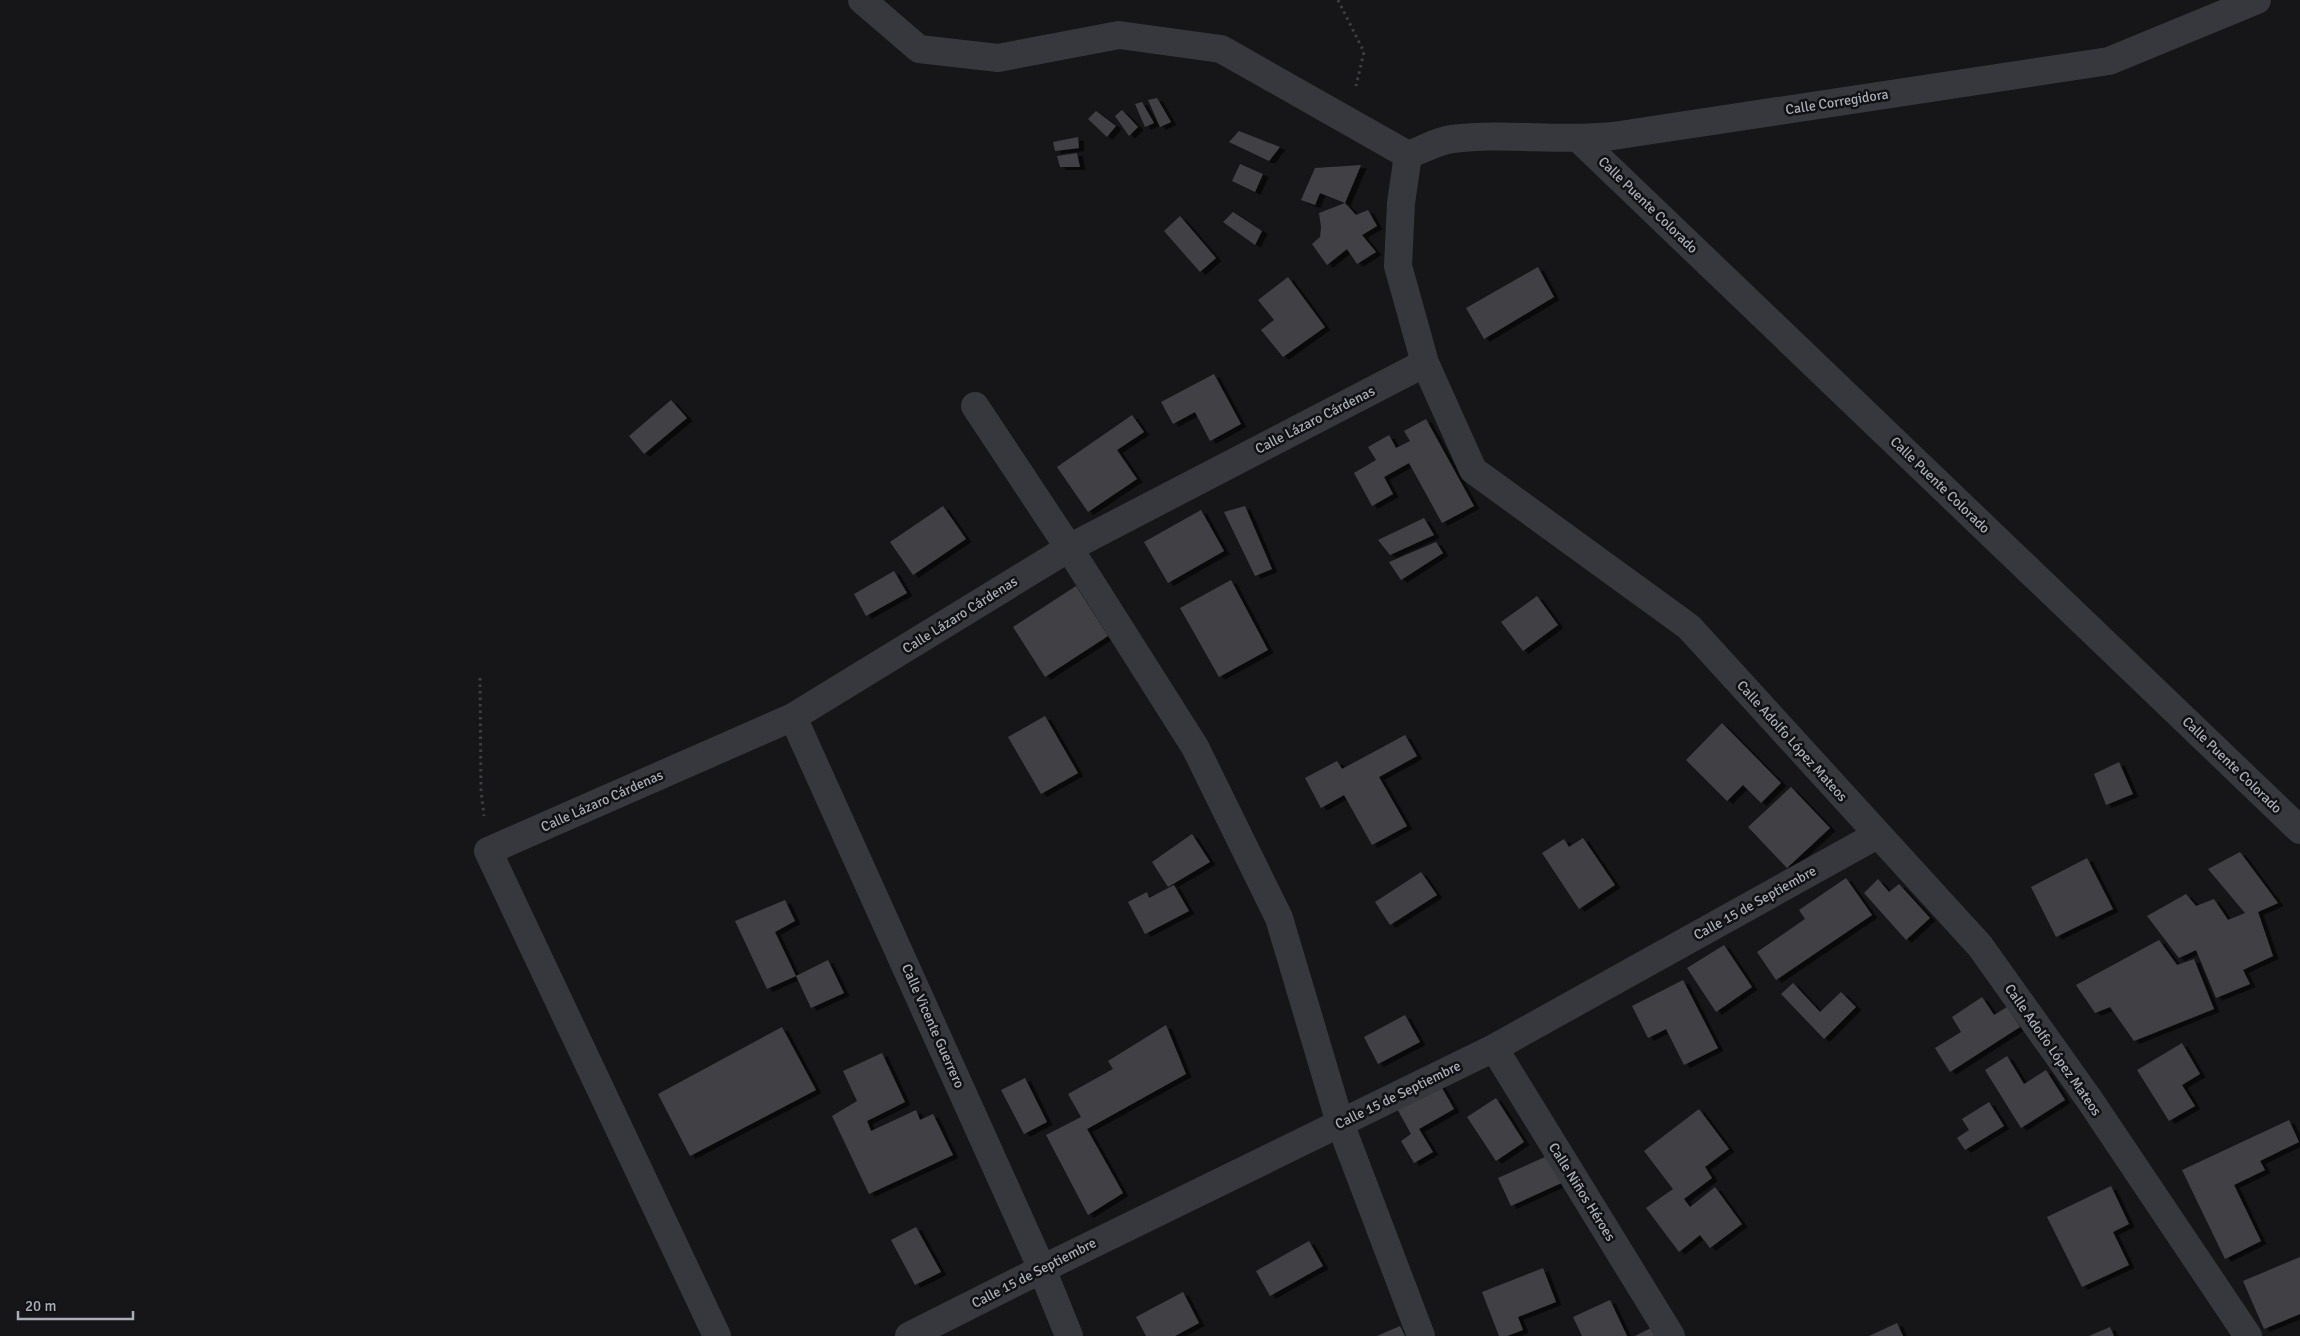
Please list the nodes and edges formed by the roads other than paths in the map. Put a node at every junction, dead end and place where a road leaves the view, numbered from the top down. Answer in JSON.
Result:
{"nodes":[{"id":1,"x":862,"y":0,"type":"edge"},
{"id":2,"x":2258,"y":0,"type":"edge"},
{"id":3,"x":1580,"y":140,"type":"junction"},
{"id":4,"x":1408,"y":155,"type":"junction"},
{"id":5,"x":1425,"y":363,"type":"junction"},
{"id":6,"x":975,"y":406,"type":"dead end"},
{"id":7,"x":1069,"y":548,"type":"junction"},
{"id":8,"x":793,"y":717,"type":"junction"},
{"id":9,"x":2300,"y":830,"type":"edge"},
{"id":10,"x":1877,"y":835,"type":"junction"},
{"id":11,"x":1494,"y":1048,"type":"junction"},
{"id":12,"x":1340,"y":1123,"type":"junction"},
{"id":13,"x":1042,"y":1269,"type":"junction"},
{"id":14,"x":717,"y":1336,"type":"edge"},
{"id":15,"x":910,"y":1336,"type":"edge"},
{"id":16,"x":1069,"y":1336,"type":"edge"},
{"id":17,"x":1421,"y":1336,"type":"edge"},
{"id":18,"x":1671,"y":1336,"type":"edge"},
{"id":19,"x":2248,"y":1336,"type":"edge"}],
"edges":[{"from":1,"to":4,"type":"street"},
{"from":2,"to":3,"type":"street","name":"Calle Corregidora"},
{"from":3,"to":4,"type":"street","name":"Calle Corregidora"},
{"from":3,"to":9,"type":"street","name":"Calle Puente Colorado"},
{"from":4,"to":5,"type":"street","name":"Calle Adolfo López Mateos"},
{"from":5,"to":7,"type":"street","name":"Calle Lázaro Cárdenas"},
{"from":5,"to":10,"type":"street","name":"Calle Adolfo López Mateos"},
{"from":6,"to":7,"type":"street"},
{"from":7,"to":8,"type":"street","name":"Calle Lázaro Cárdenas"},
{"from":7,"to":12,"type":"street"},
{"from":8,"to":13,"type":"street","name":"Calle Vicente Guerrero"},
{"from":8,"to":14,"type":"street","name":"Calle Lázaro Cárdenas"},
{"from":10,"to":11,"type":"street","name":"Calle 15 de Septiembre"},
{"from":10,"to":19,"type":"street","name":"Calle Adolfo López Mateos"},
{"from":11,"to":12,"type":"street","name":"Calle 15 de Septiembre"},
{"from":11,"to":18,"type":"street","name":"Calle Niños Héroes"},
{"from":12,"to":13,"type":"street","name":"Calle 15 de Septiembre"},
{"from":12,"to":17,"type":"street"},
{"from":13,"to":15,"type":"street","name":"Calle 15 de Septiembre"},
{"from":13,"to":16,"type":"street","name":"Calle Vicente Guerrero"}]}
